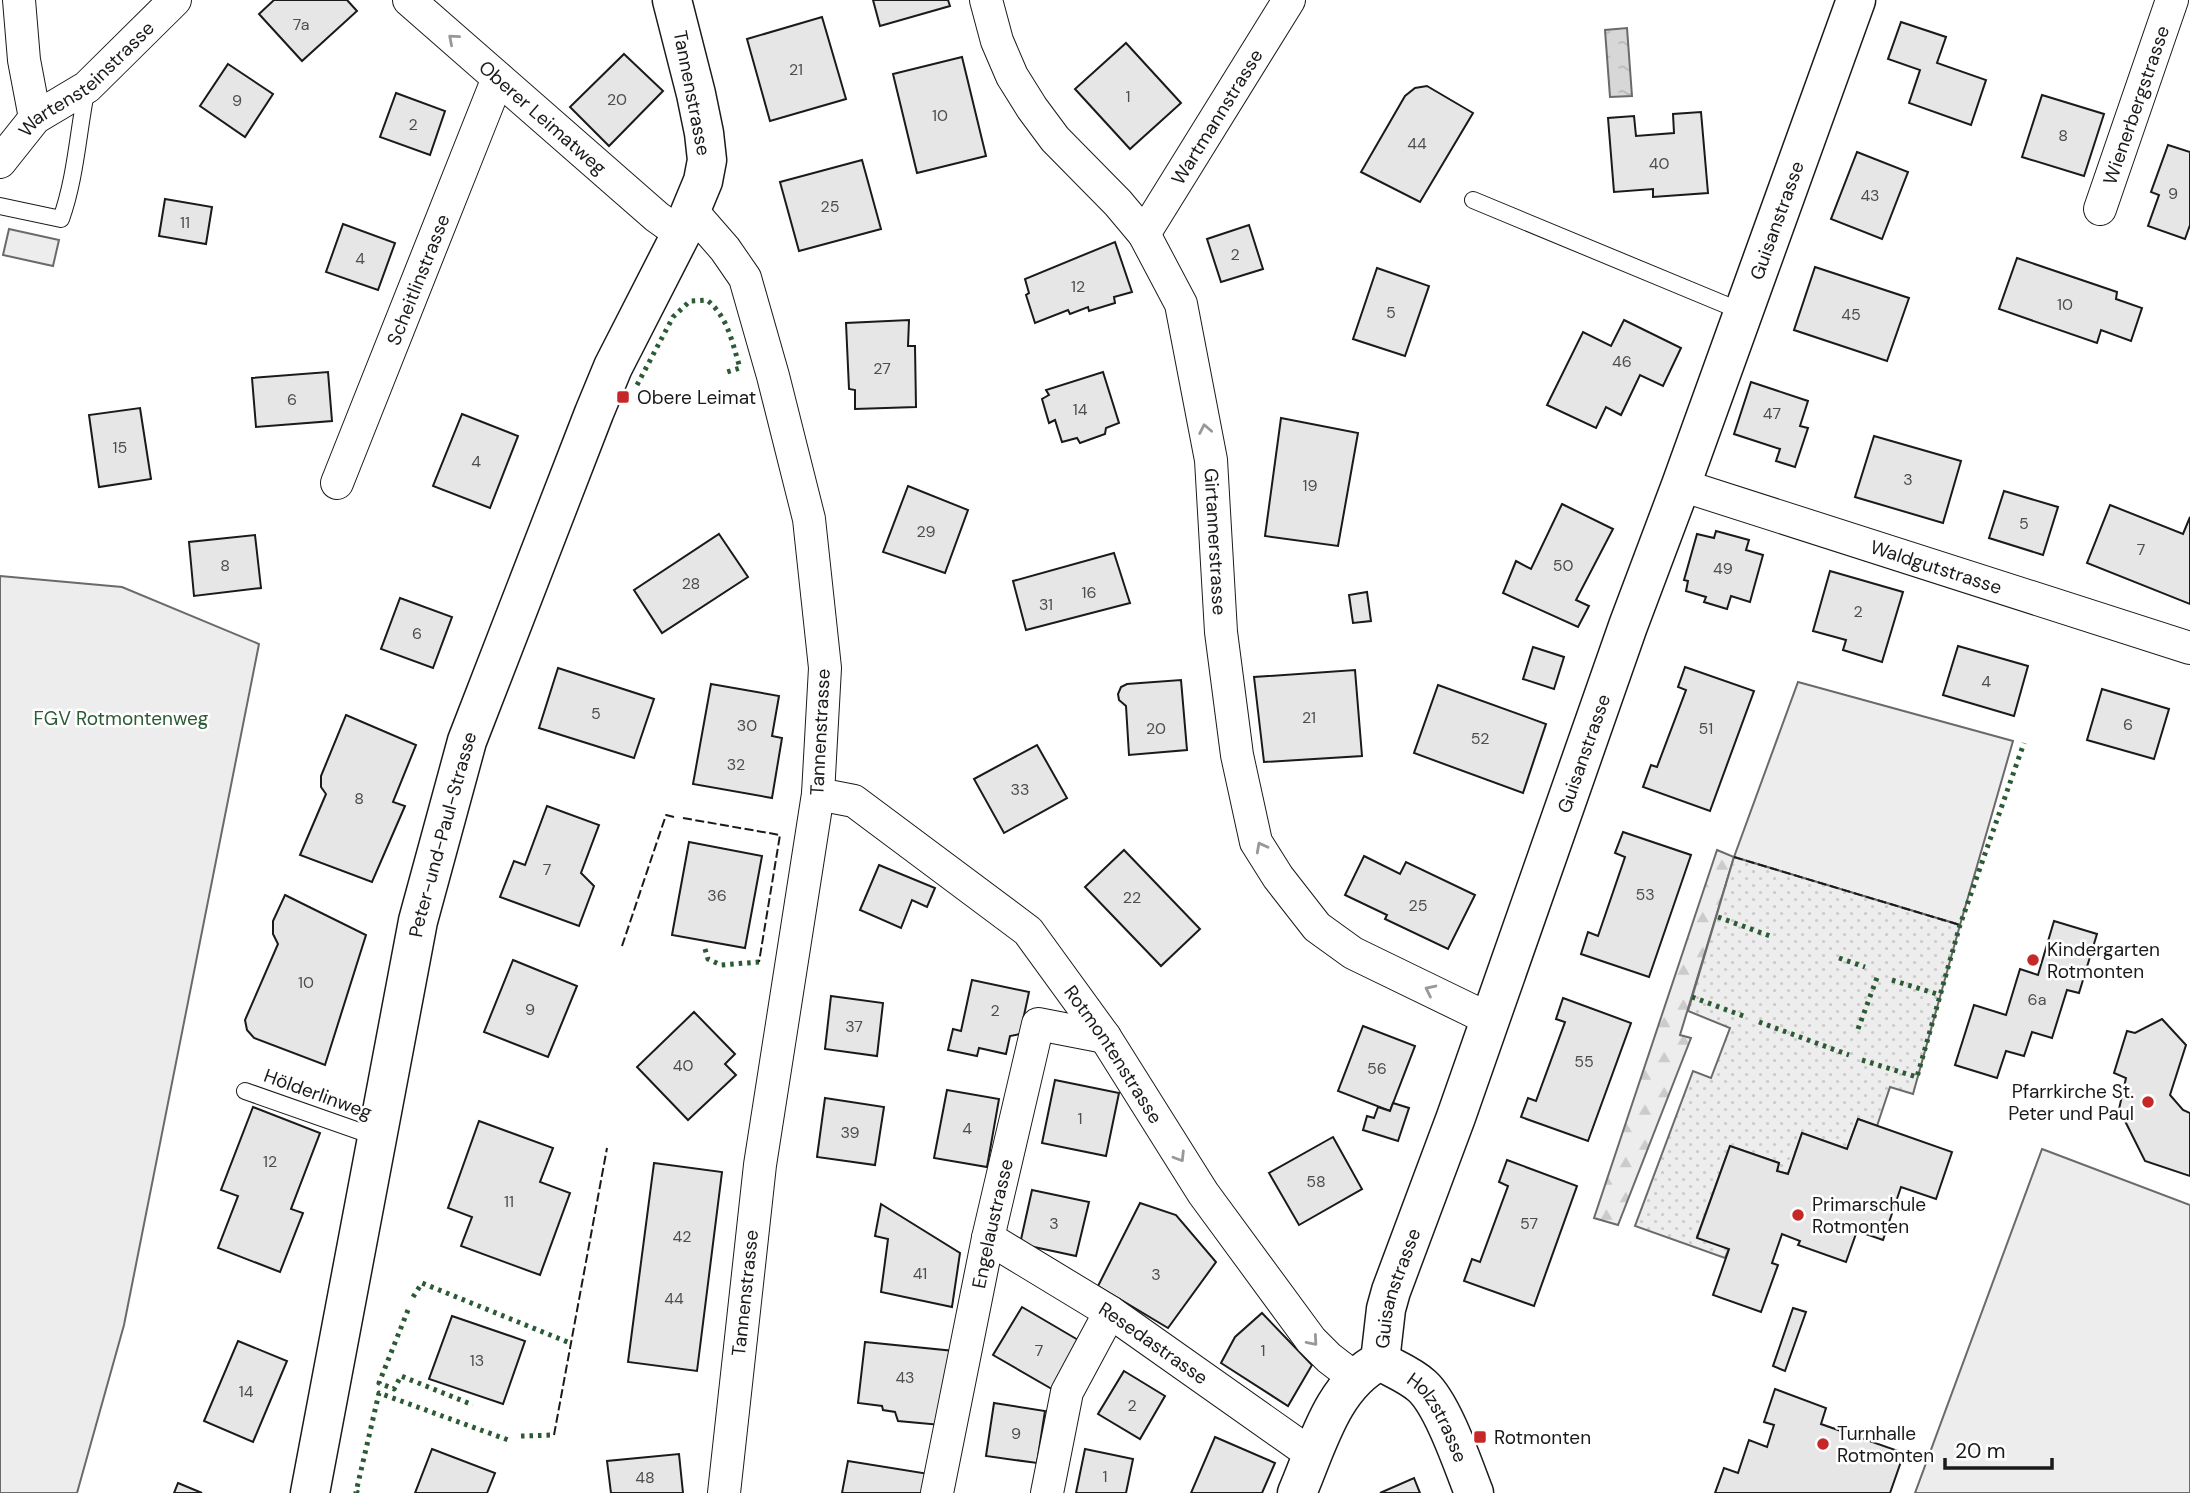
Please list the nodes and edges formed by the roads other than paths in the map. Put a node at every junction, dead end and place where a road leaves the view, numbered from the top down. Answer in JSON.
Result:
{"nodes":[{"id":1,"x":19,"y":0,"type":"edge"},
{"id":2,"x":175,"y":0,"type":"edge"},
{"id":3,"x":409,"y":0,"type":"edge"},
{"id":4,"x":672,"y":0,"type":"edge"},
{"id":5,"x":986,"y":0,"type":"edge"},
{"id":6,"x":1289,"y":0,"type":"edge"},
{"id":7,"x":1856,"y":0,"type":"edge"},
{"id":8,"x":2172,"y":0,"type":"edge"},
{"id":9,"x":498,"y":78,"type":"junction"},
{"id":10,"x":87,"y":87,"type":"junction"},
{"id":11,"x":35,"y":118,"type":"junction"},
{"id":12,"x":0,"y":162,"type":"edge"},
{"id":13,"x":1473,"y":200,"type":"dead end"},
{"id":14,"x":0,"y":206,"type":"edge"},
{"id":15,"x":2100,"y":208,"type":"dead end"},
{"id":16,"x":686,"y":222,"type":"junction"},
{"id":17,"x":1144,"y":234,"type":"junction"},
{"id":18,"x":1743,"y":312,"type":"junction"},
{"id":19,"x":337,"y":483,"type":"dead end"},
{"id":20,"x":1681,"y":485,"type":"junction"},
{"id":21,"x":2190,"y":648,"type":"edge"},
{"id":22,"x":818,"y":794,"type":"junction"},
{"id":23,"x":1491,"y":1020,"type":"junction"},
{"id":24,"x":1105,"y":1037,"type":"junction"},
{"id":25,"x":245,"y":1091,"type":"dead end"},
{"id":26,"x":376,"y":1137,"type":"junction"},
{"id":27,"x":988,"y":1238,"type":"junction"},
{"id":28,"x":1110,"y":1312,"type":"junction"},
{"id":29,"x":1367,"y":1369,"type":"junction"},
{"id":30,"x":1314,"y":1456,"type":"junction"},
{"id":31,"x":310,"y":1493,"type":"edge"},
{"id":32,"x":724,"y":1493,"type":"edge"},
{"id":33,"x":937,"y":1493,"type":"edge"},
{"id":34,"x":1047,"y":1493,"type":"edge"},
{"id":35,"x":1297,"y":1493,"type":"edge"},
{"id":36,"x":1474,"y":1493,"type":"edge"}],
"edges":[{"from":1,"to":11,"type":"street"},
{"from":2,"to":10,"type":"street","name":"Wartensteinstrasse"},
{"from":9,"to":3,"type":"street","name":"Oberer Leimatweg","one_way":true},
{"from":4,"to":16,"type":"street","name":"Tannenstrasse"},
{"from":5,"to":17,"type":"street","name":"Girtannerstrasse"},
{"from":6,"to":17,"type":"street","name":"Wartmannstrasse"},
{"from":7,"to":18,"type":"street","name":"Guisanstrasse"},
{"from":8,"to":15,"type":"street","name":"Wienerbergstrasse"},
{"from":9,"to":16,"type":"street","name":"Oberer Leimatweg"},
{"from":9,"to":19,"type":"street","name":"Scheitlinstrasse"},
{"from":10,"to":11,"type":"street","name":"Wartensteinstrasse"},
{"from":10,"to":14,"type":"lane"},
{"from":11,"to":12,"type":"street","name":"Wartensteinstrasse"},
{"from":13,"to":18,"type":"lane"},
{"from":16,"to":22,"type":"street","name":"Tannenstrasse"},
{"from":16,"to":26,"type":"street","name":"Peter-und-Paul-Strasse"},
{"from":23,"to":17,"type":"street","name":"Girtannerstrasse","one_way":true},
{"from":18,"to":20,"type":"street","name":"Guisanstrasse"},
{"from":20,"to":21,"type":"street","name":"Waldgutstrasse"},
{"from":20,"to":23,"type":"street","name":"Guisanstrasse"},
{"from":22,"to":24,"type":"street","name":"Rotmontenstrasse"},
{"from":22,"to":32,"type":"street","name":"Tannenstrasse"},
{"from":23,"to":29,"type":"street","name":"Guisanstrasse"},
{"from":24,"to":27,"type":"street","name":"Engelaustrasse"},
{"from":24,"to":29,"type":"street","name":"Rotmontenstrasse","one_way":true},
{"from":25,"to":26,"type":"lane","name":"Hölderlinweg"},
{"from":26,"to":31,"type":"street","name":"Peter-und-Paul-Strasse"},
{"from":27,"to":28,"type":"street","name":"Resedastrasse"},
{"from":27,"to":33,"type":"street","name":"Engelaustrasse"},
{"from":28,"to":30,"type":"street","name":"Resedastrasse"},
{"from":28,"to":34,"type":"street"},
{"from":29,"to":30,"type":"street","name":"Guisanstrasse"},
{"from":29,"to":36,"type":"street","name":"Holzstrasse"},
{"from":30,"to":35,"type":"street","name":"Guisanstrasse"}]}
